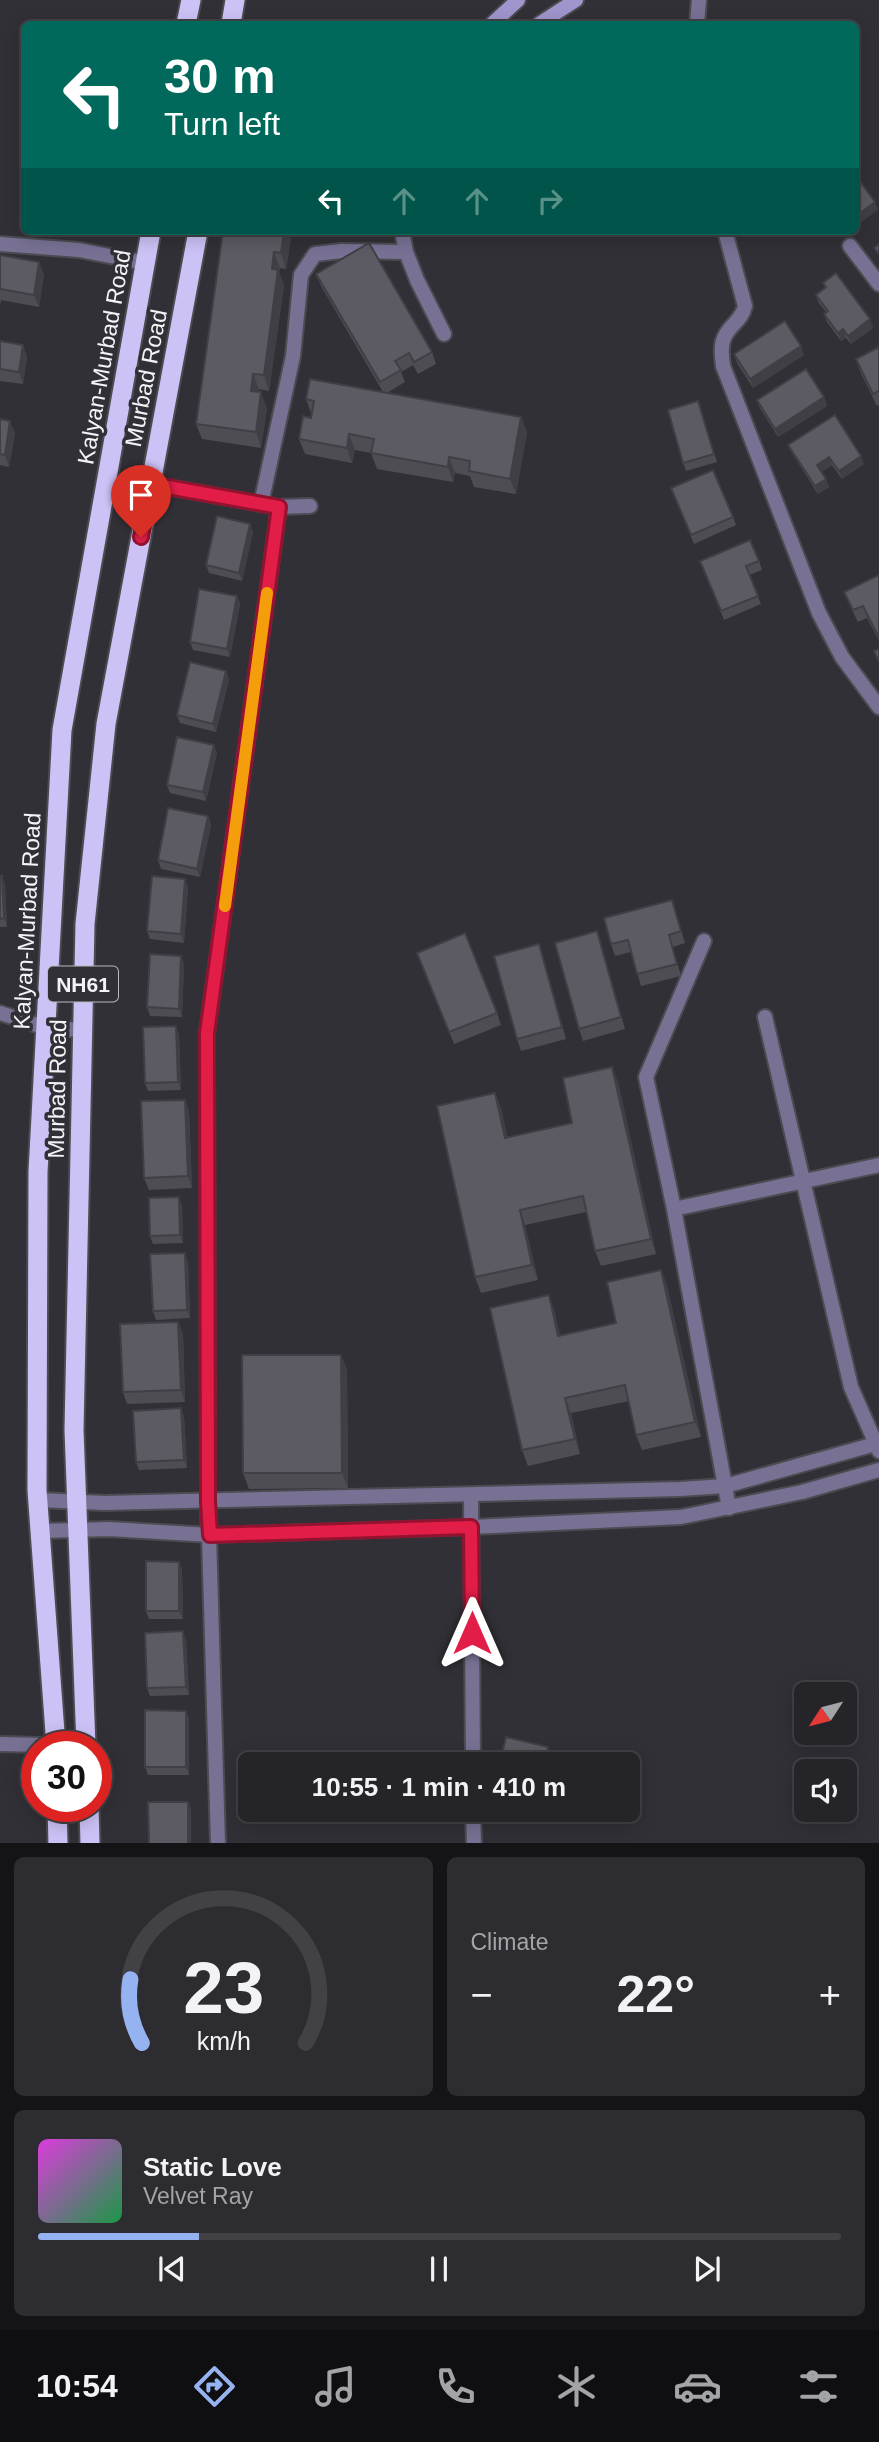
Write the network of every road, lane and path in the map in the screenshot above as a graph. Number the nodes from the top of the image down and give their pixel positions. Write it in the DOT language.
graph roads {
  1 [pos="191,0"];
  2 [pos="235,0"];
  3 [pos="518,0"];
  4 [pos="576,0"];
  5 [pos="699,0"];
  6 [pos="187,21"];
  7 [pos="232,21"];
  8 [pos="495,21"];
  9 [pos="544,21"];
  10 [pos="697,21"];
  11 [pos="150,235"];
  12 [pos="197,235"];
  13 [pos="403,235"];
  14 [pos="726,235"];
  15 [pos="0,244"];
  16 [pos="850,246"];
  17 [pos="407,252"];
  18 [pos="145,263"];
  19 [pos="879,284"];
  20 [pos="444,334"];
  21 [pos="151,484"];
  22 [pos="261,503"];
  23 [pos="310,506"];
  24 [pos="279,507"];
  25 [pos="879,707"];
  26 [pos="704,941"];
  27 [pos="0,1013"];
  28 [pos="765,1017"];
  29 [pos="46,1028"];
  30 [pos="82,1030"];
  31 [pos="879,1165"];
  32 [pos="803,1180"];
  33 [pos="674,1209"];
  34 [pos="878,1446"];
  35 [pos="879,1470"];
  36 [pos="725,1486"];
  37 [pos="471,1494"];
  38 [pos="39,1500"];
  39 [pos="208,1501"];
  40 [pos="76,1502"];
  41 [pos="729,1508"];
  42 [pos="471,1527"];
  43 [pos="76,1529"];
  44 [pos="41,1531"];
  45 [pos="210,1535"];
  46 [pos="55,1731"];
  47 [pos="85,1731"];
  48 [pos="0,1744"];
  49 [pos="21,1745"];
  50 [pos="473,1752"];
  51 [pos="57,1822"];
  52 [pos="89,1822"];
  53 [pos="473,1822"];
  54 [pos="58,1843"];
  55 [pos="90,1843"];
  56 [pos="218,1843"];
  57 [pos="474,1843"];
  1 -- 6 [label="highway"];
  2 -- 7 [label="highway"];
  3 -- 8 [label="main road"];
  4 -- 9 [label="main road"];
  5 -- 10 [label="street"];
  11 -- 18 [label="highway, Kalyan-Murbad Road / NH61"];
  12 -- 21 [label="highway, Murbad Road / NH61"];
  13 -- 17 [label="street"];
  14 -- 25 [label="street"];
  15 -- 18 [label="street"];
  16 -- 19 [label="street"];
  17 -- 20 [label="street"];
  17 -- 22 [label="street"];
  18 -- 29 [label="highway, Kalyan-Murbad Road / NH61"];
  21 -- 22 [label="street"];
  21 -- 30 [label="highway, Murbad Road / NH61"];
  22 -- 24 [label="street"];
  23 -- 24 [label="street"];
  24 -- 39 [label="street"];
  26 -- 33 [label="street"];
  27 -- 29 [label="street"];
  28 -- 32 [label="street"];
  29 -- 30 [label="street"];
  29 -- 38 [label="highway, Kalyan-Murbad Road / NH61"];
  30 -- 40 [label="highway, Murbad Road / NH61"];
  31 -- 32 [label="street"];
  32 -- 33 [label="street"];
  32 -- 34 [label="street"];
  33 -- 36 [label="street"];
  34 -- 36 [label="street"];
  35 -- 41 [label="street"];
  36 -- 37 [label="street"];
  36 -- 41 [label="street"];
  37 -- 39 [label="street"];
  37 -- 42 [label="street"];
  38 -- 40 [label="street"];
  38 -- 44 [label="highway, Kalyan-Murbad Road / NH61"];
  39 -- 40 [label="street"];
  39 -- 45 [label="street"];
  40 -- 43 [label="highway, Murbad Road / NH61"];
  41 -- 42 [label="street"];
  42 -- 45 [label="street"];
  42 -- 50 [label="street"];
  43 -- 44 [label="street"];
  43 -- 45 [label="street"];
  43 -- 47 [label="highway, Murbad Road / NH61"];
  44 -- 46 [label="highway, Kalyan-Murbad Road / NH61"];
  45 -- 56 [label="street"];
  48 -- 49 [label="street"];
  51 -- 54 [label="highway"];
  52 -- 55 [label="highway"];
  53 -- 57 [label="street"];
}
